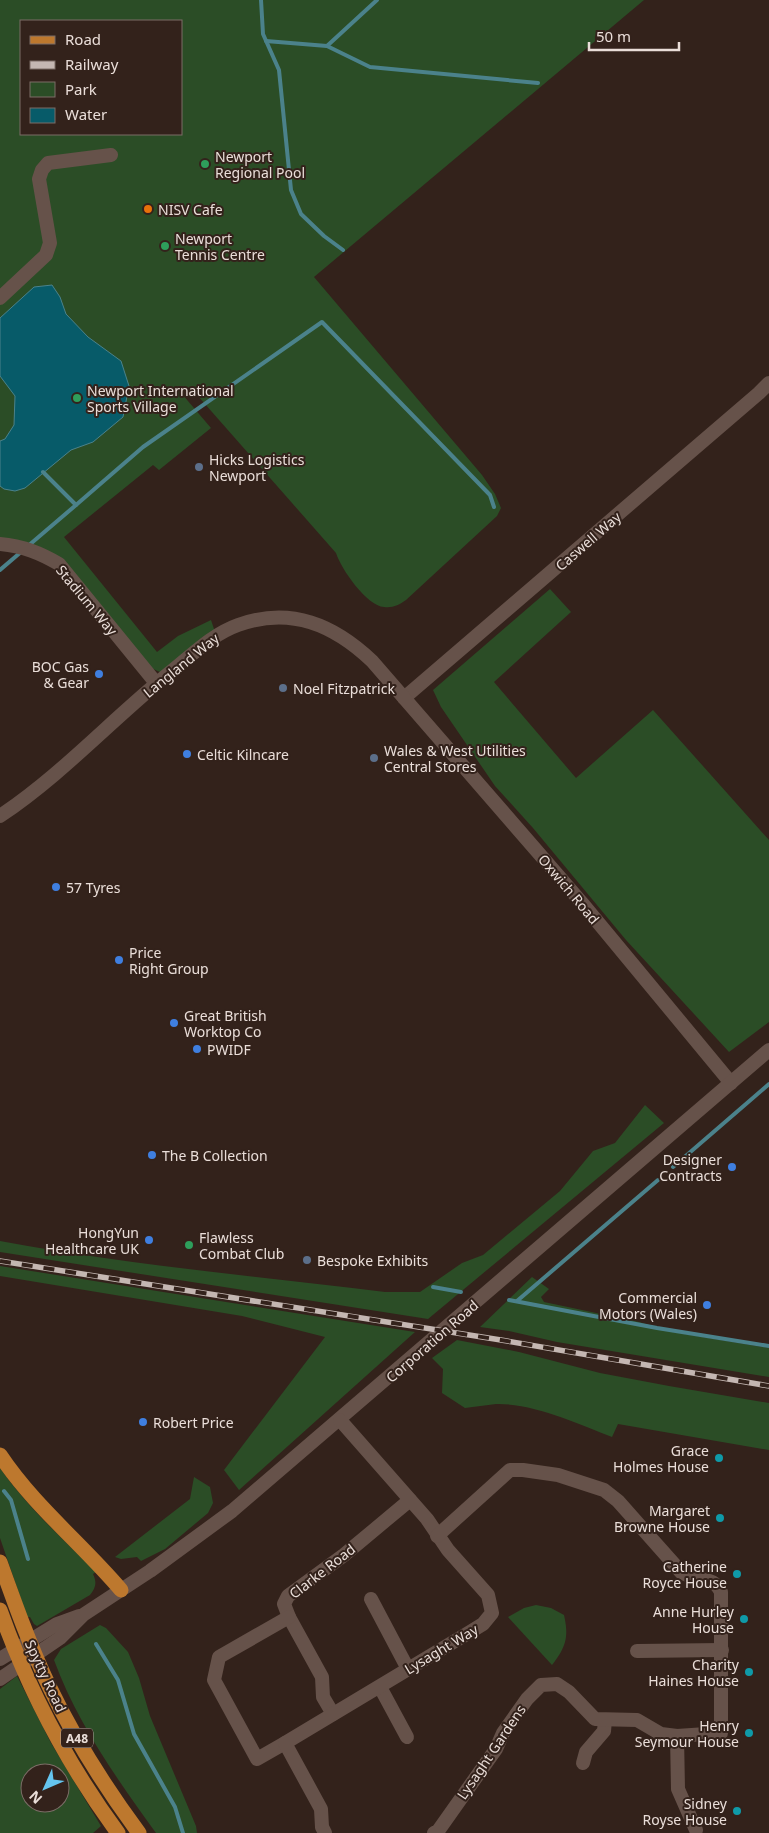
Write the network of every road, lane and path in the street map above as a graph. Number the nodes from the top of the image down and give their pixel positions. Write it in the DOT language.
graph roads {
  1 [pos="111,154"];
  2 [pos="0,298"];
  3 [pos="769,382"];
  4 [pos="0,544"];
  5 [pos="156,683"];
  6 [pos="404,698"];
  7 [pos="0,816"];
  8 [pos="769,1050"];
  9 [pos="731,1083"];
  10 [pos="340,1420"];
  11 [pos="0,1455"];
  12 [pos="410,1500"];
  13 [pos="437,1536"];
  14 [pos="0,1562"];
  15 [pos="121,1590"];
  16 [pos="371,1599"];
  17 [pos="0,1610"];
  18 [pos="82,1615"];
  19 [pos="289,1617"];
  20 [pos="29,1640"];
  21 [pos="15,1649"];
  22 [pos="722,1650"];
  23 [pos="637,1651"];
  24 [pos="36,1654"];
  25 [pos="0,1659"];
  26 [pos="21,1664"];
  27 [pos="408,1669"];
  28 [pos="0,1679"];
  29 [pos="380,1687"];
  30 [pos="333,1714"];
  31 [pos="605,1720"];
  32 [pos="677,1736"];
  33 [pos="408,1737"];
  34 [pos="285,1742"];
  35 [pos="583,1763"];
  36 [pos="127,1817"];
  37 [pos="696,1830"];
  38 [pos="112,1831"];
  39 [pos="320,1831"];
  40 [pos="437,1832"];
  41 [pos="139,1833"];
  1 -- 2 [label="street"];
  3 -- 6 [label="street, Caswell Way"];
  4 -- 5 [label="street, Stadium Way"];
  5 -- 6 [label="street, Langland Way"];
  5 -- 7 [label="street, Langland Way"];
  6 -- 9 [label="street, Oxwich Road"];
  8 -- 9 [label="street, Corporation Road"];
  9 -- 10 [label="street, Corporation Road"];
  10 -- 12 [label="street, Lysaght Way"];
  10 -- 15 [label="street, Corporation Road"];
  11 -- 15 [label="main road"];
  12 -- 13 [label="street, Lysaght Way"];
  12 -- 19 [label="street, Clarke Road"];
  13 -- 22 [label="street"];
  13 -- 27 [label="street, Lysaght Way"];
  14 -- 20 [label="main road, Spytty Road / A48"];
  15 -- 18 [label="street, Corporation Road"];
  16 -- 27 [label="street"];
  17 -- 21 [label="main road, Spytty Road / A48"];
  18 -- 20 [label="street, Corporation Road"];
  18 -- 24 [label="street, Corporation Road"];
  19 -- 30 [label="street, Clarke Road"];
  19 -- 34 [label="street, Lysaght Way"];
  20 -- 21 [label="street, Corporation Road"];
  20 -- 24 [label="main road, Spytty Road / A48"];
  21 -- 25 [label="street, Corporation Road"];
  21 -- 26 [label="main road, Spytty Road / A48"];
  22 -- 23 [label="street"];
  22 -- 32 [label="street"];
  24 -- 26 [label="street, Corporation Road"];
  24 -- 36 [label="main road, Spytty Road / A48"];
  26 -- 28 [label="street, Corporation Road"];
  26 -- 38 [label="main road, Spytty Road / A48"];
  27 -- 29 [label="street, Lysaght Way"];
  29 -- 30 [label="street, Lysaght Way"];
  29 -- 33 [label="street"];
  30 -- 34 [label="street, Lysaght Way"];
  31 -- 32 [label="street"];
  31 -- 35 [label="street"];
  31 -- 40 [label="street, Lysaght Gardens"];
  32 -- 37 [label="street"];
  34 -- 39 [label="street"];
  36 -- 38 [label="main road, A48"];
  36 -- 41 [label="main road, Spytty Road / A48"];
}
